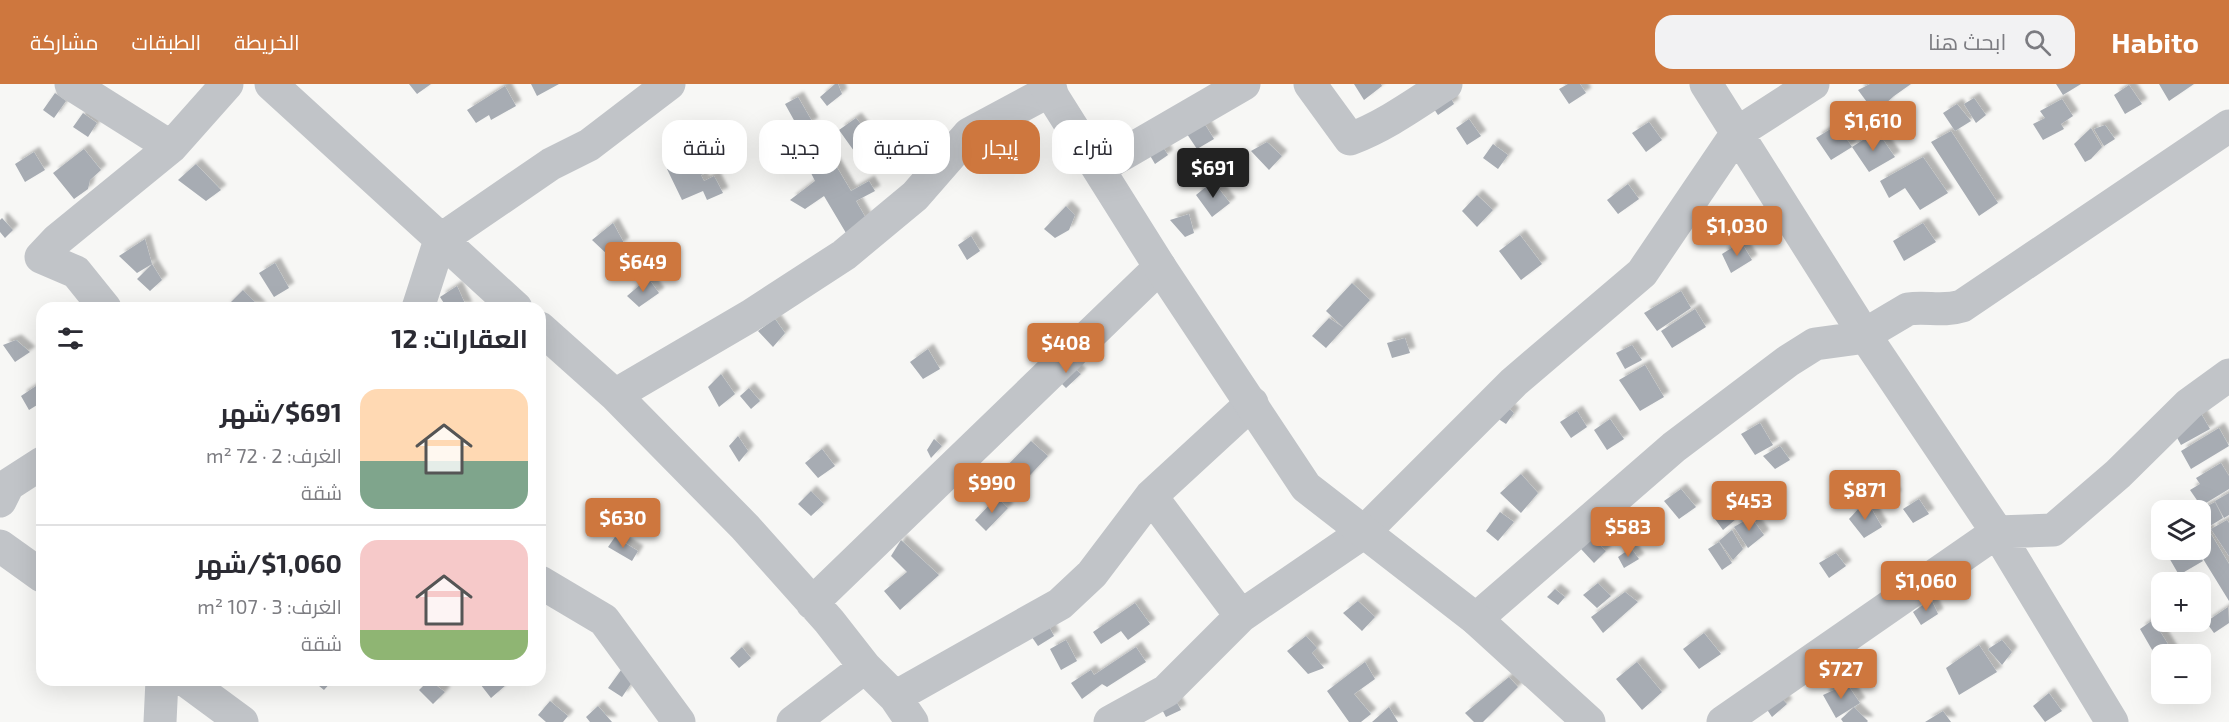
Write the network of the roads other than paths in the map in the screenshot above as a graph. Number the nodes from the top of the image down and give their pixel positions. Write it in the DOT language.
graph roads {
  1 [pos="71,84"];
  2 [pos="227,84"];
  3 [pos="270,84"];
  4 [pos="669,84"];
  5 [pos="1244,84"];
  6 [pos="1310,84"];
  7 [pos="1446,84"];
  8 [pos="1706,84"];
  9 [pos="1813,84"];
  10 [pos="1048,87"];
  11 [pos="1069,120"];
  12 [pos="2229,126"];
  13 [pos="1737,133"];
  14 [pos="171,147"];
  15 [pos="1134,148"];
  16 [pos="1103,174"];
  17 [pos="440,240"];
  18 [pos="1160,267"];
  19 [pos="100,302"];
  20 [pos="420,302"];
  21 [pos="509,302"];
  22 [pos="546,333"];
  23 [pos="1864,334"];
  24 [pos="2229,375"];
  25 [pos="615,395"];
  26 [pos="1252,403"];
  27 [pos="36,467"];
  28 [pos="1151,496"];
  29 [pos="0,501"];
  30 [pos="1364,532"];
  31 [pos="1997,532"];
  32 [pos="0,546"];
  33 [pos="36,572"];
  34 [pos="546,586"];
  35 [pos="812,603"];
  36 [pos="1241,616"];
  37 [pos="1476,619"];
  38 [pos="865,667"];
  39 [pos="162,686"];
  40 [pos="193,686"];
  41 [pos="903,709"];
  42 [pos="160,722"];
  43 [pos="242,722"];
  44 [pos="679,722"];
  45 [pos="793,722"];
  46 [pos="1110,722"];
  47 [pos="1588,722"];
  48 [pos="1723,722"];
  49 [pos="2112,722"];
  1 -- 14 [label="street"];
  2 -- 14 [label="street"];
  3 -- 17 [label="street"];
  4 -- 17 [label="street"];
  5 -- 15 [label="street"];
  6 -- 7 [label="street"];
  8 -- 13 [label="street"];
  9 -- 13 [label="street"];
  10 -- 11 [label="street"];
  10 -- 25 [label="street"];
  12 -- 23 [label="street"];
  13 -- 23 [label="street"];
  13 -- 30 [label="street"];
  14 -- 19 [label="street"];
  16 -- 18 [label="street"];
  17 -- 20 [label="street"];
  17 -- 21 [label="street"];
  18 -- 26 [label="street"];
  18 -- 35 [label="street"];
  22 -- 25 [label="street"];
  23 -- 31 [label="street"];
  23 -- 37 [label="street"];
  24 -- 31 [label="street"];
  25 -- 35 [label="street"];
  26 -- 28 [label="street"];
  26 -- 30 [label="street"];
  27 -- 29 [label="street"];
  28 -- 36 [label="street"];
  28 -- 41 [label="street"];
  30 -- 36 [label="street"];
  30 -- 37 [label="street"];
  31 -- 48 [label="street"];
  31 -- 49 [label="street"];
  32 -- 33 [label="street"];
  34 -- 44 [label="street"];
  35 -- 38 [label="street"];
  36 -- 46 [label="street"];
  37 -- 47 [label="street"];
  38 -- 41 [label="street"];
  38 -- 45 [label="street"];
  39 -- 42 [label="street"];
  40 -- 43 [label="street"];
}
